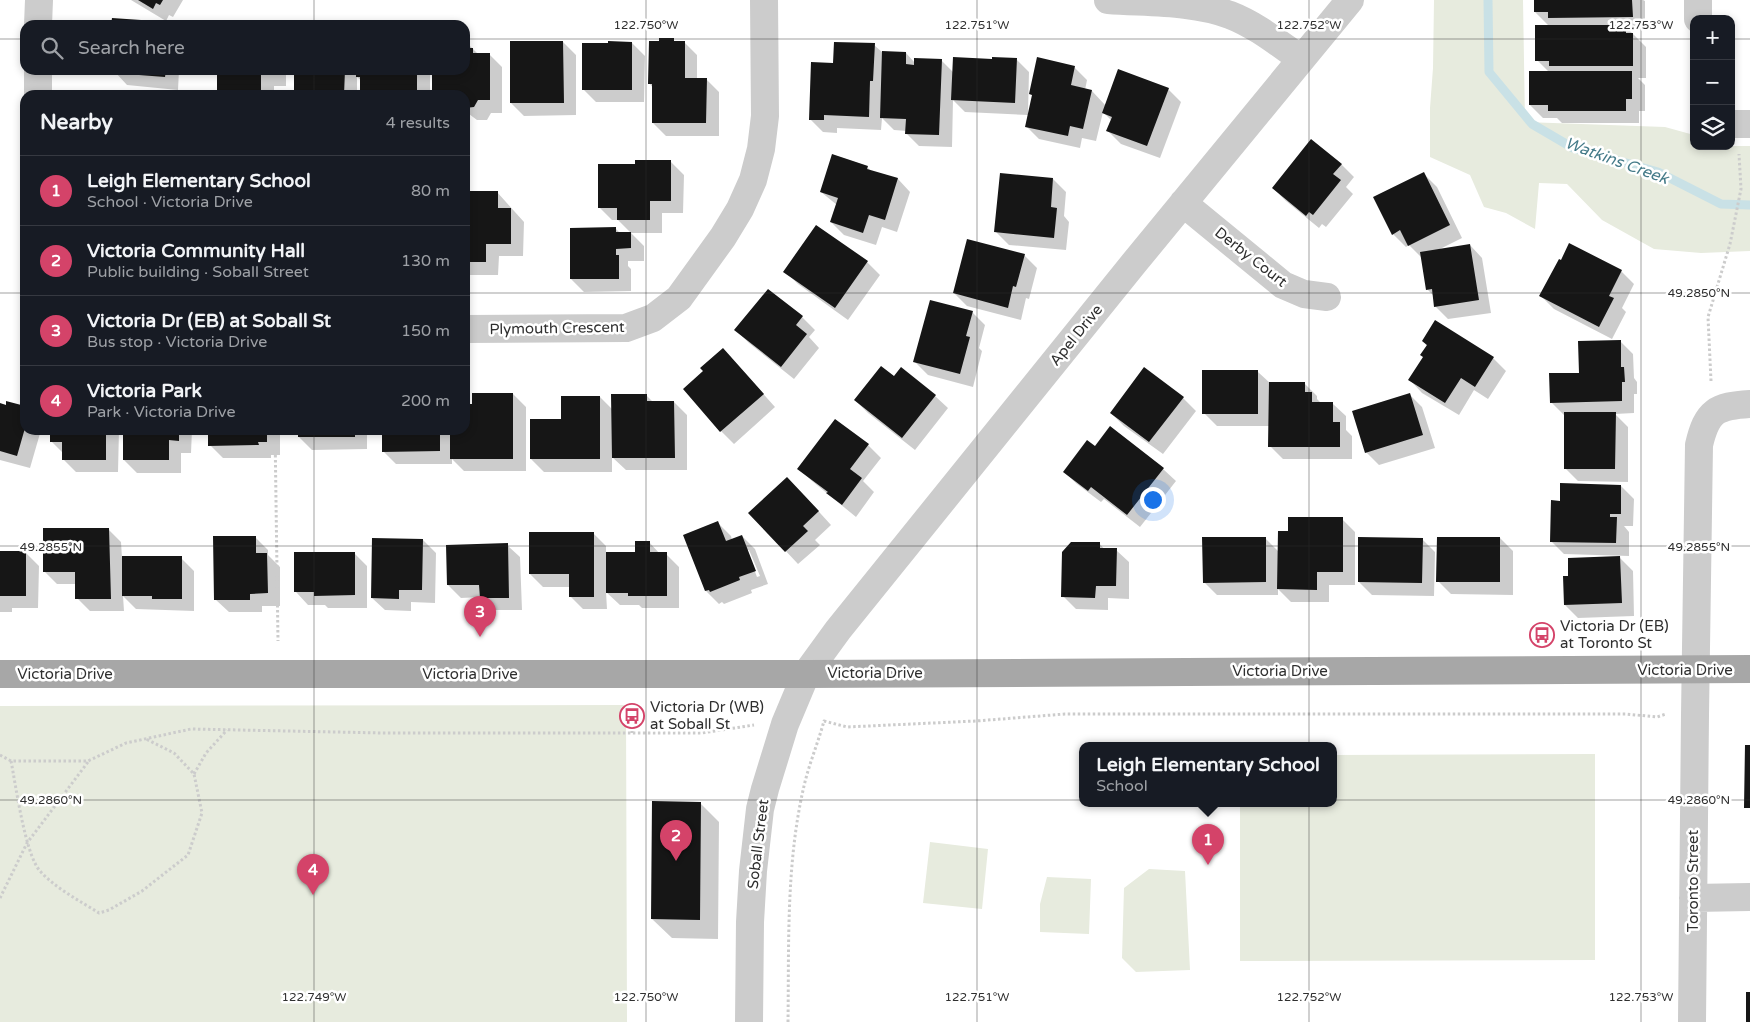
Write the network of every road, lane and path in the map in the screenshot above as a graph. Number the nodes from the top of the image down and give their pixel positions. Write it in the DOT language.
graph roads {
  1 [pos="38,0"];
  2 [pos="764,0"];
  3 [pos="1108,0"];
  4 [pos="1350,0"];
  5 [pos="1698,0"];
  6 [pos="1698,15"];
  7 [pos="38,20"];
  8 [pos="1301,59"];
  9 [pos="38,75"];
  10 [pos="38,90"];
  11 [pos="1740,124"];
  12 [pos="1183,203"];
  13 [pos="1327,297"];
  14 [pos="470,329"];
  15 [pos="1750,404"];
  16 [pos="1713,414"];
  17 [pos="275,435"];
  18 [pos="278,641"];
  19 [pos="1750,669"];
  20 [pos="1695,670"];
  21 [pos="0,674"];
  22 [pos="806,674"];
  23 [pos="1663,714"];
  24 [pos="632,716"];
  25 [pos="740,726"];
  26 [pos="227,730"];
  27 [pos="632,733"];
  28 [pos="146,739"];
  29 [pos="0,756"];
  30 [pos="11,761"];
  31 [pos="88,761"];
  32 [pos="194,774"];
  33 [pos="27,843"];
  34 [pos="1750,897"];
  35 [pos="0,898"];
  36 [pos="1693,898"];
  37 [pos="749,1022"];
  38 [pos="788,1022"];
  39 [pos="1692,1022"];
  1 -- 7 [label="street"];
  2 -- 14 [label="street, Plymouth Crescent"];
  3 -- 8 [label="street"];
  4 -- 8 [label="street, Apel Drive"];
  5 -- 6 [label="street"];
  8 -- 12 [label="street, Apel Drive"];
  9 -- 10 [label="street"];
  11 -- 16 [label="path"];
  12 -- 13 [label="street, Derby Court"];
  12 -- 22 [label="street, Apel Drive"];
  15 -- 16 [label="street"];
  16 -- 20 [label="street, Toronto Street"];
  17 -- 18 [label="path"];
  19 -- 20 [label="main road, Victoria Drive"];
  20 -- 22 [label="main road, Victoria Drive"];
  20 -- 36 [label="street, Toronto Street"];
  21 -- 22 [label="main road, Victoria Drive"];
  22 -- 37 [label="street, Soball Street"];
  23 -- 38 [label="path"];
  24 -- 27 [label="path"];
  25 -- 27 [label="path"];
  26 -- 27 [label="path"];
  26 -- 28 [label="path"];
  26 -- 32 [label="path"];
  28 -- 31 [label="path"];
  28 -- 32 [label="path"];
  29 -- 30 [label="path"];
  30 -- 31 [label="path"];
  30 -- 33 [label="path"];
  31 -- 33 [label="path"];
  32 -- 33 [label="path"];
  33 -- 35 [label="path"];
  34 -- 36 [label="street"];
  36 -- 39 [label="street, Toronto Street"];
}
